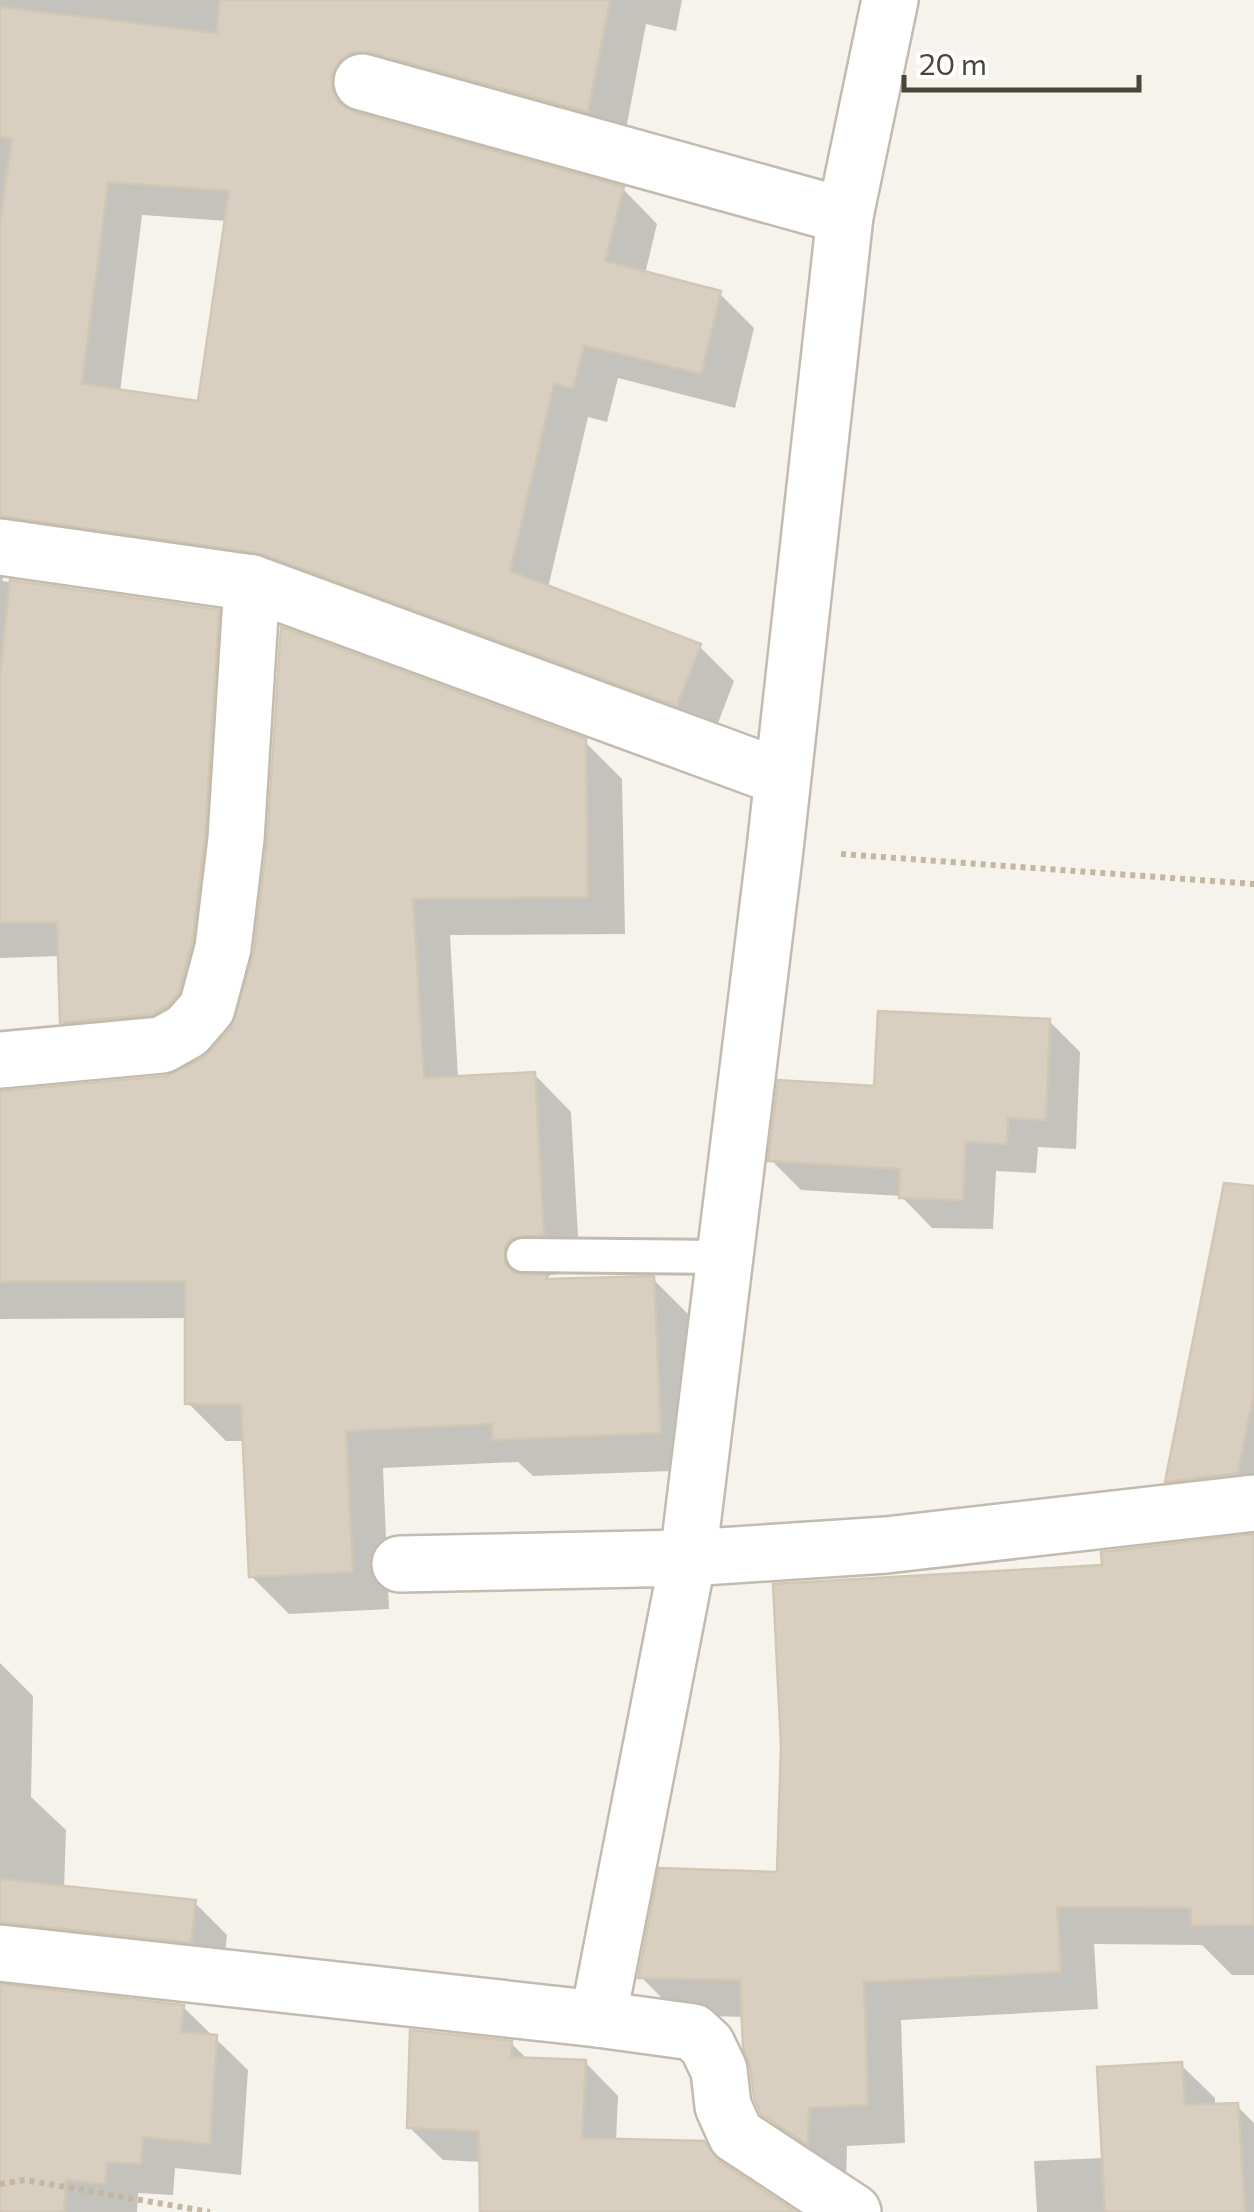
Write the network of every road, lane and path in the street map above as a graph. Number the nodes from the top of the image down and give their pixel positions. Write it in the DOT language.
graph roads {
  1 [pos="890,0"];
  2 [pos="362,82"];
  3 [pos="844,216"];
  4 [pos="0,547"];
  5 [pos="252,583"];
  6 [pos="780,777"];
  7 [pos="775,849"];
  8 [pos="1254,884"];
  9 [pos="0,1060"];
  10 [pos="523,1255"];
  11 [pos="724,1257"];
  12 [pos="1254,1503"];
  13 [pos="688,1558"];
  14 [pos="400,1564"];
  15 [pos="0,1953"];
  16 [pos="598,2018"];
  17 [pos="0,2184"];
  18 [pos="210,2212"];
  19 [pos="853,2212"];
  1 -- 3 [label="street"];
  2 -- 3 [label="street"];
  3 -- 6 [label="street"];
  4 -- 5 [label="street"];
  5 -- 6 [label="street"];
  5 -- 9 [label="street"];
  6 -- 7 [label="street"];
  7 -- 8 [label="path"];
  7 -- 11 [label="street"];
  10 -- 11 [label="lane"];
  11 -- 13 [label="street"];
  12 -- 13 [label="street"];
  13 -- 14 [label="street"];
  13 -- 16 [label="street"];
  15 -- 16 [label="street"];
  16 -- 19 [label="street"];
  17 -- 18 [label="path"];
}
